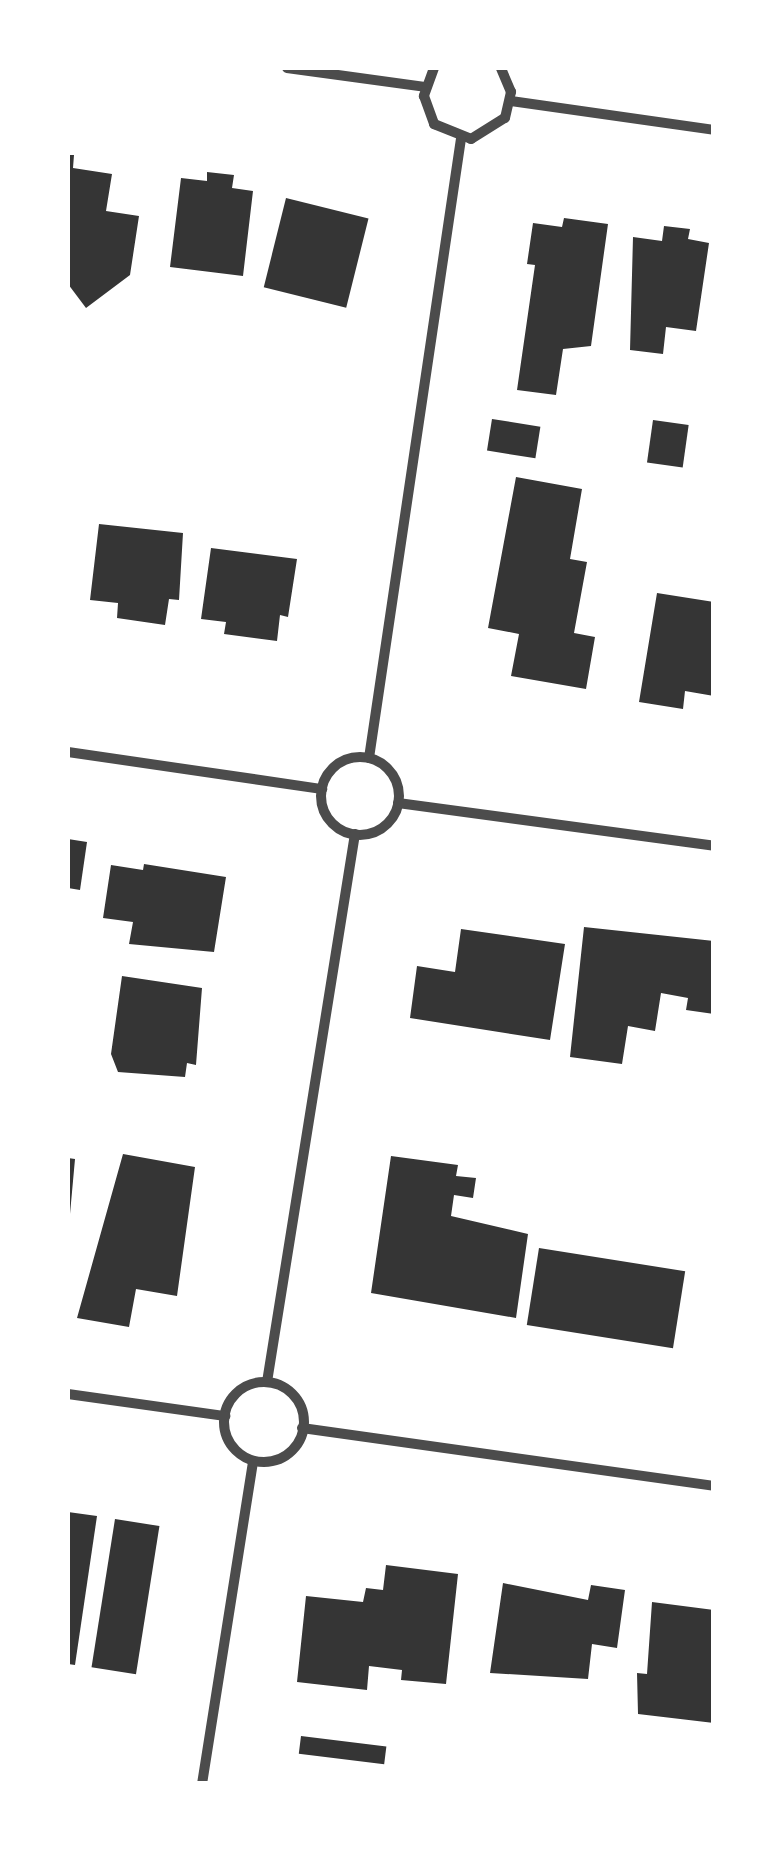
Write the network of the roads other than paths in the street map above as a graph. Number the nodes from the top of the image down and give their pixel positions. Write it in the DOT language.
graph roads {
  1 [pos="286,68"];
  2 [pos="434,68"];
  3 [pos="501,68"];
  4 [pos="426,87"];
  5 [pos="511,102"];
  6 [pos="714,130"];
  7 [pos="461,139"];
  8 [pos="68,752"];
  9 [pos="369,758"];
  10 [pos="322,789"];
  11 [pos="398,803"];
  12 [pos="355,834"];
  13 [pos="714,846"];
  14 [pos="267,1382"];
  15 [pos="68,1394"];
  16 [pos="225,1416"];
  17 [pos="302,1428"];
  18 [pos="253,1461"];
  19 [pos="714,1486"];
  20 [pos="202,1784"];
  1 -- 4 [label="street"];
  2 -- 4 [label="street"];
  3 -- 5 [label="street"];
  4 -- 7 [label="street"];
  5 -- 6 [label="street"];
  5 -- 7 [label="street"];
  7 -- 9 [label="street"];
  8 -- 10 [label="street"];
  9 -- 10 [label="street"];
  9 -- 11 [label="street"];
  10 -- 12 [label="street"];
  11 -- 12 [label="street"];
  11 -- 13 [label="street"];
  12 -- 14 [label="street"];
  14 -- 16 [label="street"];
  14 -- 17 [label="street"];
  15 -- 16 [label="street"];
  16 -- 18 [label="street"];
  17 -- 18 [label="street"];
  17 -- 19 [label="street"];
  18 -- 20 [label="street"];
}
